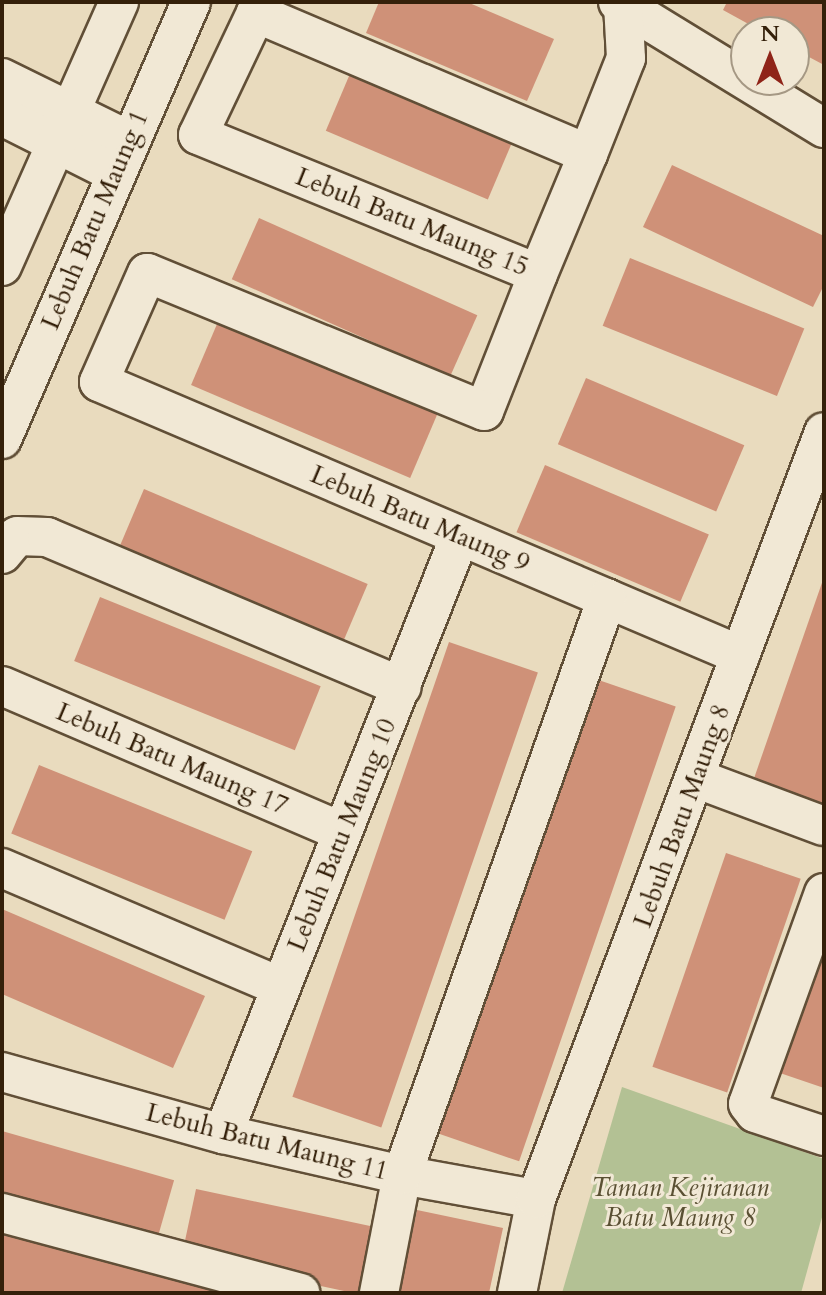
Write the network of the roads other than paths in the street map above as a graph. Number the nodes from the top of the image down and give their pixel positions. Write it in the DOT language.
graph roads {
  1 [pos="119,2"];
  2 [pos="191,2"];
  3 [pos="622,3"];
  4 [pos="2,78"];
  5 [pos="2,116"];
  6 [pos="64,126"];
  7 [pos="824,128"];
  8 [pos="588,154"];
  9 [pos="121,156"];
  10 [pos="2,266"];
  11 [pos="538,274"];
  12 [pos="824,432"];
  13 [pos="2,439"];
  14 [pos="460,536"];
  15 [pos="2,554"];
  16 [pos="607,598"];
  17 [pos="740,655"];
  18 [pos="2,686"];
  19 [pos="402,687"];
  20 [pos="698,779"];
  21 [pos="824,826"];
  22 [pos="342,832"];
  23 [pos="2,868"];
  24 [pos="824,893"];
  25 [pos="281,987"];
  26 [pos="2,1072"];
  27 [pos="223,1134"];
  28 [pos="824,1136"];
  29 [pos="402,1175"];
  30 [pos="536,1199"];
  31 [pos="2,1213"];
  32 [pos="300,1293"];
  33 [pos="379,1293"];
  34 [pos="517,1293"];
  1 -- 6 [label="street"];
  2 -- 9 [label="street, Lebuh Batu Maung 1"];
  3 -- 7 [label="street"];
  3 -- 8 [label="street, Lebuh Batu Maung 15"];
  4 -- 6 [label="street"];
  5 -- 6 [label="street"];
  6 -- 9 [label="street"];
  6 -- 10 [label="street"];
  8 -- 11 [label="street, Lebuh Batu Maung 15"];
  8 -- 11 [label="street, Lebuh Batu Maung 15"];
  9 -- 13 [label="street, Lebuh Batu Maung 1"];
  11 -- 14 [label="street, Lebuh Batu Maung 9"];
  12 -- 17 [label="street, Lebuh Batu Maung 8"];
  14 -- 16 [label="street, Lebuh Batu Maung 9"];
  14 -- 19 [label="street, Lebuh Batu Maung 10"];
  15 -- 19 [label="street"];
  16 -- 17 [label="street, Lebuh Batu Maung 9"];
  16 -- 29 [label="street"];
  17 -- 20 [label="street, Lebuh Batu Maung 8"];
  18 -- 22 [label="street, Lebuh Batu Maung 17"];
  19 -- 22 [label="street, Lebuh Batu Maung 10"];
  20 -- 21 [label="street"];
  20 -- 30 [label="street, Lebuh Batu Maung 8"];
  22 -- 25 [label="street, Lebuh Batu Maung 10"];
  23 -- 25 [label="street"];
  24 -- 28 [label="street"];
  25 -- 27 [label="street, Lebuh Batu Maung 10"];
  26 -- 27 [label="street, Lebuh Batu Maung 11"];
  27 -- 29 [label="street, Lebuh Batu Maung 11"];
  29 -- 30 [label="street, Lebuh Batu Maung 11"];
  29 -- 33 [label="street"];
  30 -- 34 [label="street, Lebuh Batu Maung 8"];
  31 -- 32 [label="street"];
}
